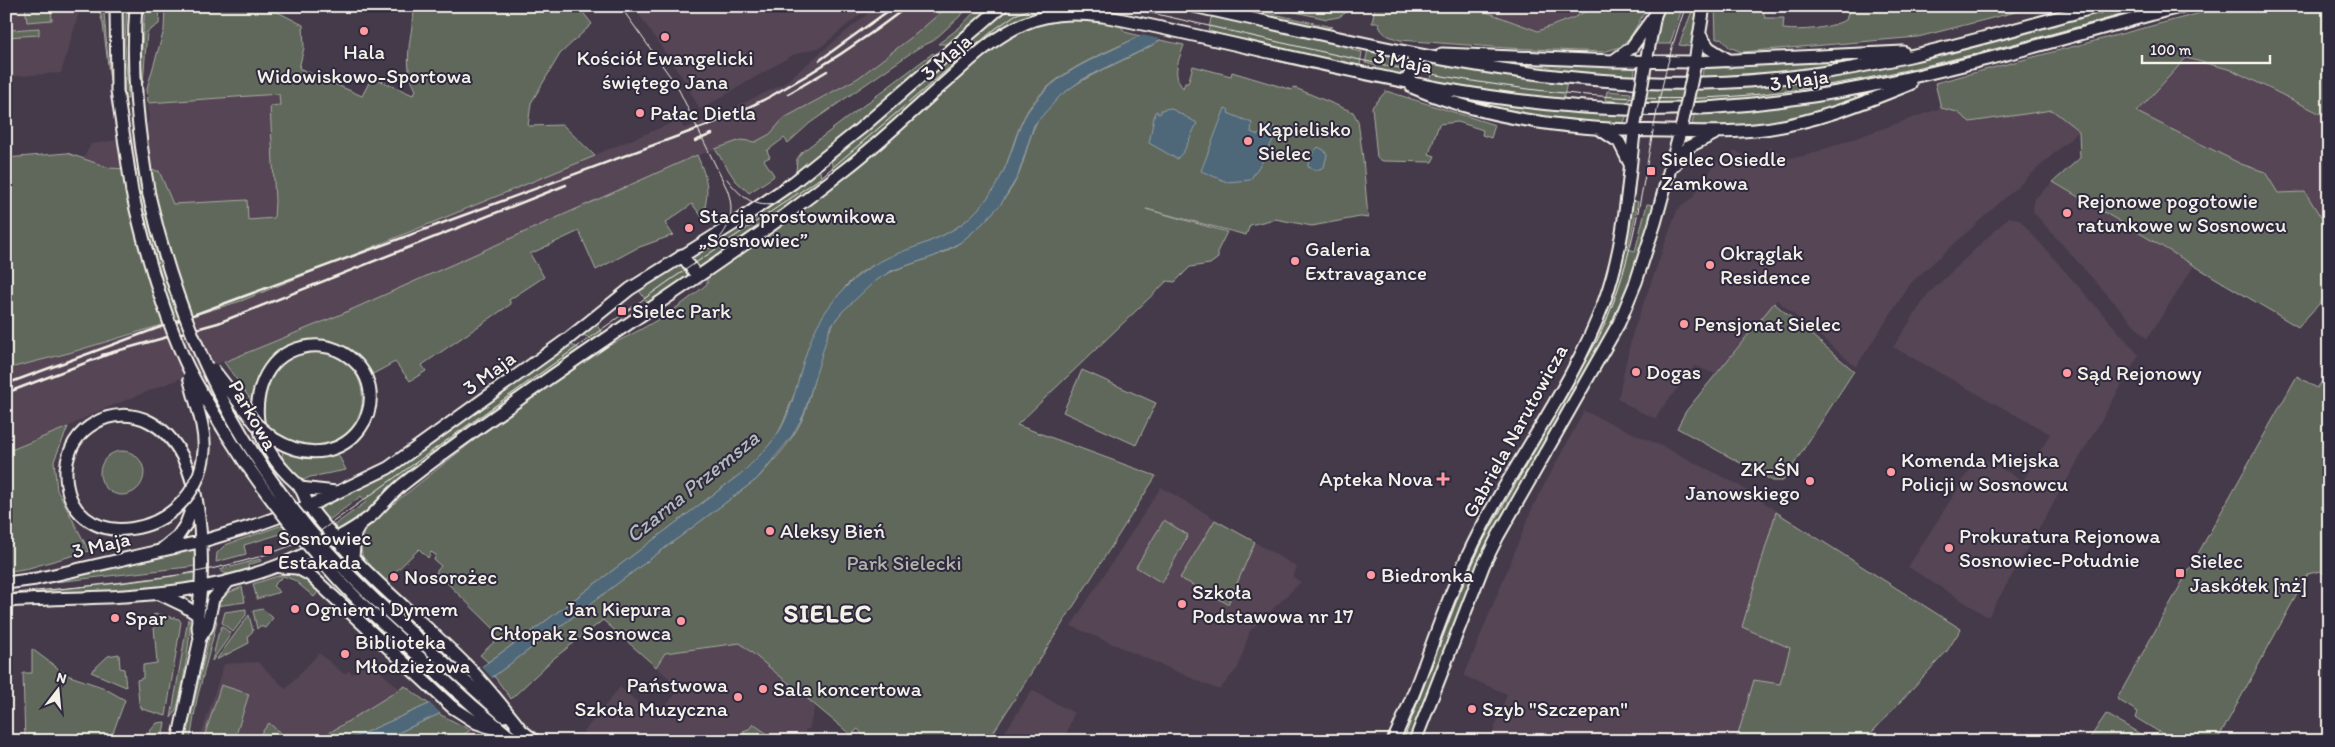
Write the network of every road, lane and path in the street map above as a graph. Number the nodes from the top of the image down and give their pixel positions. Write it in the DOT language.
graph roads {
  1 [pos="106,6"];
  2 [pos="116,6"];
  3 [pos="136,6"];
  4 [pos="1002,6"];
  5 [pos="1193,6"];
  6 [pos="1704,6"];
  7 [pos="2100,6"];
  8 [pos="2183,6"];
  9 [pos="1657,10"];
  10 [pos="1700,36"];
  11 [pos="115,44"];
  12 [pos="1925,52"];
  13 [pos="1408,53"];
  14 [pos="1612,61"];
  15 [pos="1731,62"];
  16 [pos="1646,65"];
  17 [pos="1694,65"];
  18 [pos="1942,72"];
  19 [pos="1392,78"];
  20 [pos="1406,81"];
  21 [pos="1635,127"];
  22 [pos="1597,128"];
  23 [pos="1681,128"];
  24 [pos="1719,132"];
  25 [pos="1630,166"];
  26 [pos="1670,172"];
  27 [pos="682,255"];
  28 [pos="697,276"];
  29 [pos="200,355"];
  30 [pos="186,362"];
  31 [pos="300,488"];
  32 [pos="337,492"];
  33 [pos="195,500"];
  34 [pos="309,506"];
  35 [pos="361,523"];
  36 [pos="336,539"];
  37 [pos="203,541"];
  38 [pos="159,551"];
  39 [pos="353,557"];
  40 [pos="276,567"];
  41 [pos="228,582"];
  42 [pos="6,583"];
  43 [pos="201,588"];
  44 [pos="160,594"];
  45 [pos="6,601"];
  46 [pos="198,615"];
  47 [pos="200,638"];
  48 [pos="447,674"];
  49 [pos="482,698"];
  50 [pos="504,732"];
  51 [pos="178,741"];
  52 [pos="515,741"];
  53 [pos="535,741"];
  54 [pos="1393,741"];
  55 [pos="1415,741"];
  1 -- 11 [label="main road"];
  2 -- 11 [label="main road, Parkowa"];
  3 -- 29 [label="main road, Parkowa, bridge"];
  4 -- 27 [label="main road, 3 Maja"];
  5 -- 13 [label="main road, 3 Maja"];
  6 -- 10 [label="main road, Gabriela Narutowicza"];
  7 -- 12 [label="main road, 3 Maja"];
  8 -- 18 [label="main road, 3 Maja"];
  9 -- 14 [label="main road"];
  9 -- 16 [label="main road, Gabriela Narutowicza"];
  10 -- 15 [label="main road"];
  10 -- 17 [label="main road, Gabriela Narutowicza"];
  11 -- 30 [label="main road, Parkowa, bridge"];
  12 -- 13 [label="main road, 3 Maja"];
  12 -- 15 [label="main road"];
  13 -- 14 [label="main road"];
  13 -- 20 [label="main road"];
  14 -- 16 [label="main road"];
  15 -- 17 [label="main road"];
  16 -- 17 [label="main road"];
  16 -- 21 [label="main road, Gabriela Narutowicza, bridge"];
  17 -- 23 [label="main road, Gabriela Narutowicza, bridge"];
  18 -- 20 [label="main road, 3 Maja"];
  18 -- 24 [label="main road"];
  19 -- 20 [label="main road, 3 Maja"];
  19 -- 22 [label="main road"];
  19 -- 28 [label="main road, 3 Maja"];
  21 -- 22 [label="main road"];
  21 -- 23 [label="main road"];
  21 -- 25 [label="main road, Gabriela Narutowicza"];
  22 -- 25 [label="main road"];
  23 -- 24 [label="main road"];
  23 -- 26 [label="main road, Gabriela Narutowicza"];
  24 -- 26 [label="main road"];
  25 -- 54 [label="main road, Gabriela Narutowicza"];
  26 -- 55 [label="main road, Gabriela Narutowicza"];
  27 -- 28 [label="main road"];
  27 -- 32 [label="main road, 3 Maja"];
  28 -- 35 [label="main road, 3 Maja"];
  29 -- 31 [label="main road, bridge"];
  29 -- 48 [label="main road, Parkowa, bridge"];
  30 -- 33 [label="main road, bridge"];
  30 -- 48 [label="main road, Parkowa, bridge"];
  31 -- 32 [label="main road"];
  31 -- 34 [label="main road"];
  32 -- 34 [label="main road, 3 Maja"];
  33 -- 37 [label="main road"];
  33 -- 38 [label="main road"];
  34 -- 36 [label="main road"];
  34 -- 37 [label="main road, 3 Maja"];
  35 -- 36 [label="main road, 3 Maja"];
  35 -- 39 [label="main road"];
  36 -- 39 [label="main road"];
  36 -- 40 [label="main road, 3 Maja"];
  37 -- 38 [label="main road, 3 Maja"];
  37 -- 43 [label="main road"];
  38 -- 42 [label="main road, 3 Maja"];
  39 -- 49 [label="main road"];
  40 -- 41 [label="main road, 3 Maja"];
  40 -- 50 [label="main road"];
  41 -- 43 [label="main road, 3 Maja"];
  41 -- 47 [label="main road"];
  43 -- 44 [label="main road"];
  43 -- 46 [label="main road"];
  44 -- 45 [label="main road"];
  44 -- 46 [label="main road"];
  46 -- 47 [label="main road"];
  47 -- 51 [label="main road"];
  48 -- 49 [label="main road, Parkowa"];
  49 -- 50 [label="main road, Parkowa"];
  49 -- 53 [label="main road, Parkowa"];
  50 -- 52 [label="main road, Parkowa"];
}
